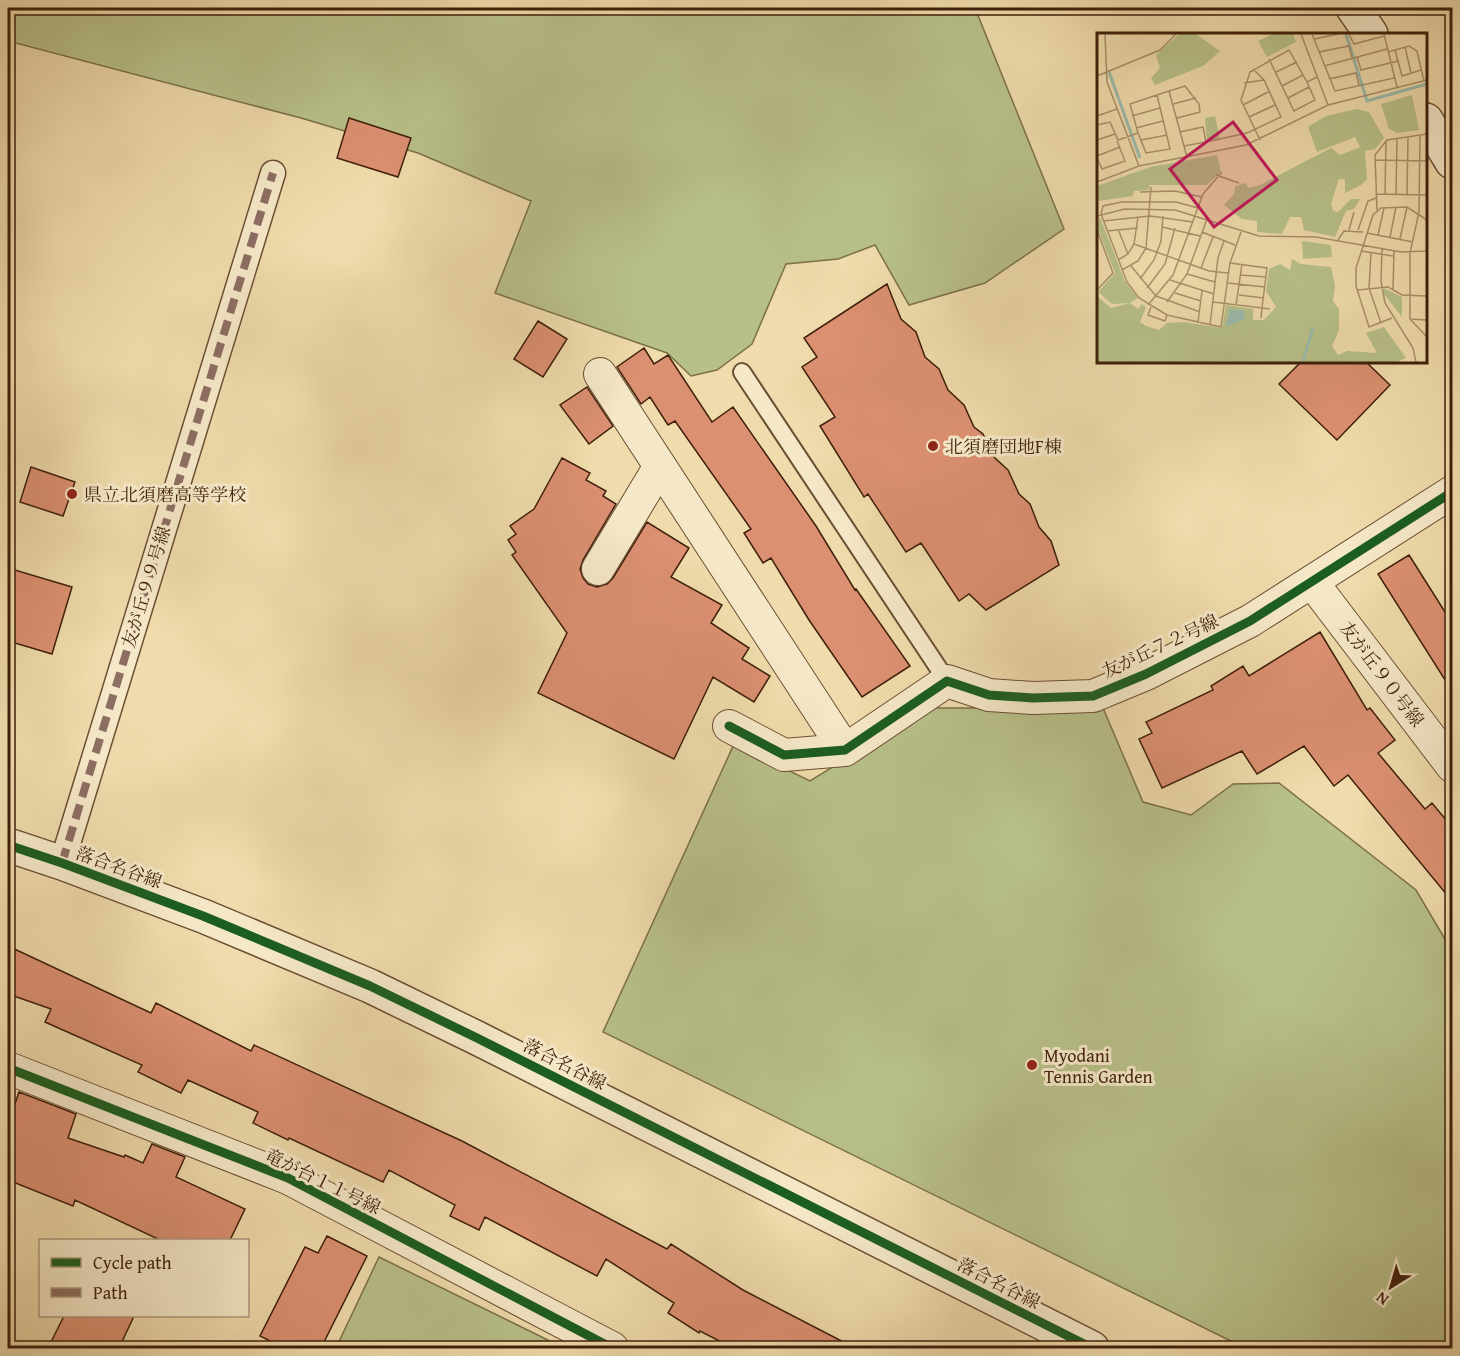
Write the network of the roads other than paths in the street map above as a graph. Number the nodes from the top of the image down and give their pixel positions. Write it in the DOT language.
graph roads {
  1 [pos="1353,8"];
  2 [pos="1370,33"];
  3 [pos="1427,123"];
  4 [pos="1452,162"];
  5 [pos="273,173"];
  6 [pos="742,372"];
  7 [pos="600,374"];
  8 [pos="660,466"];
  9 [pos="1452,492"];
  10 [pos="598,569"];
  11 [pos="1312,582"];
  12 [pos="947,681"];
  13 [pos="729,726"];
  14 [pos="845,750"];
  15 [pos="1452,766"];
  16 [pos="8,846"];
  17 [pos="62,863"];
  18 [pos="8,1068"];
  19 [pos="1079,1346"];
  20 [pos="612,1348"];
  1 -- 2 [label="street"];
  3 -- 4 [label="street"];
  5 -- 17 [label="street, 友が丘９９号線"];
  6 -- 12 [label="lane"];
  7 -- 8 [label="street"];
  8 -- 10 [label="street"];
  8 -- 14 [label="street"];
  9 -- 11 [label="street, 友が丘７２号線"];
  11 -- 12 [label="street, 友が丘７２号線"];
  11 -- 15 [label="street, 友が丘９０号線"];
  12 -- 14 [label="street"];
  13 -- 14 [label="street"];
  16 -- 17 [label="street, 落合名谷線"];
  17 -- 19 [label="street, 落合名谷線"];
  18 -- 20 [label="street, 竜が台１１号線"];
}
